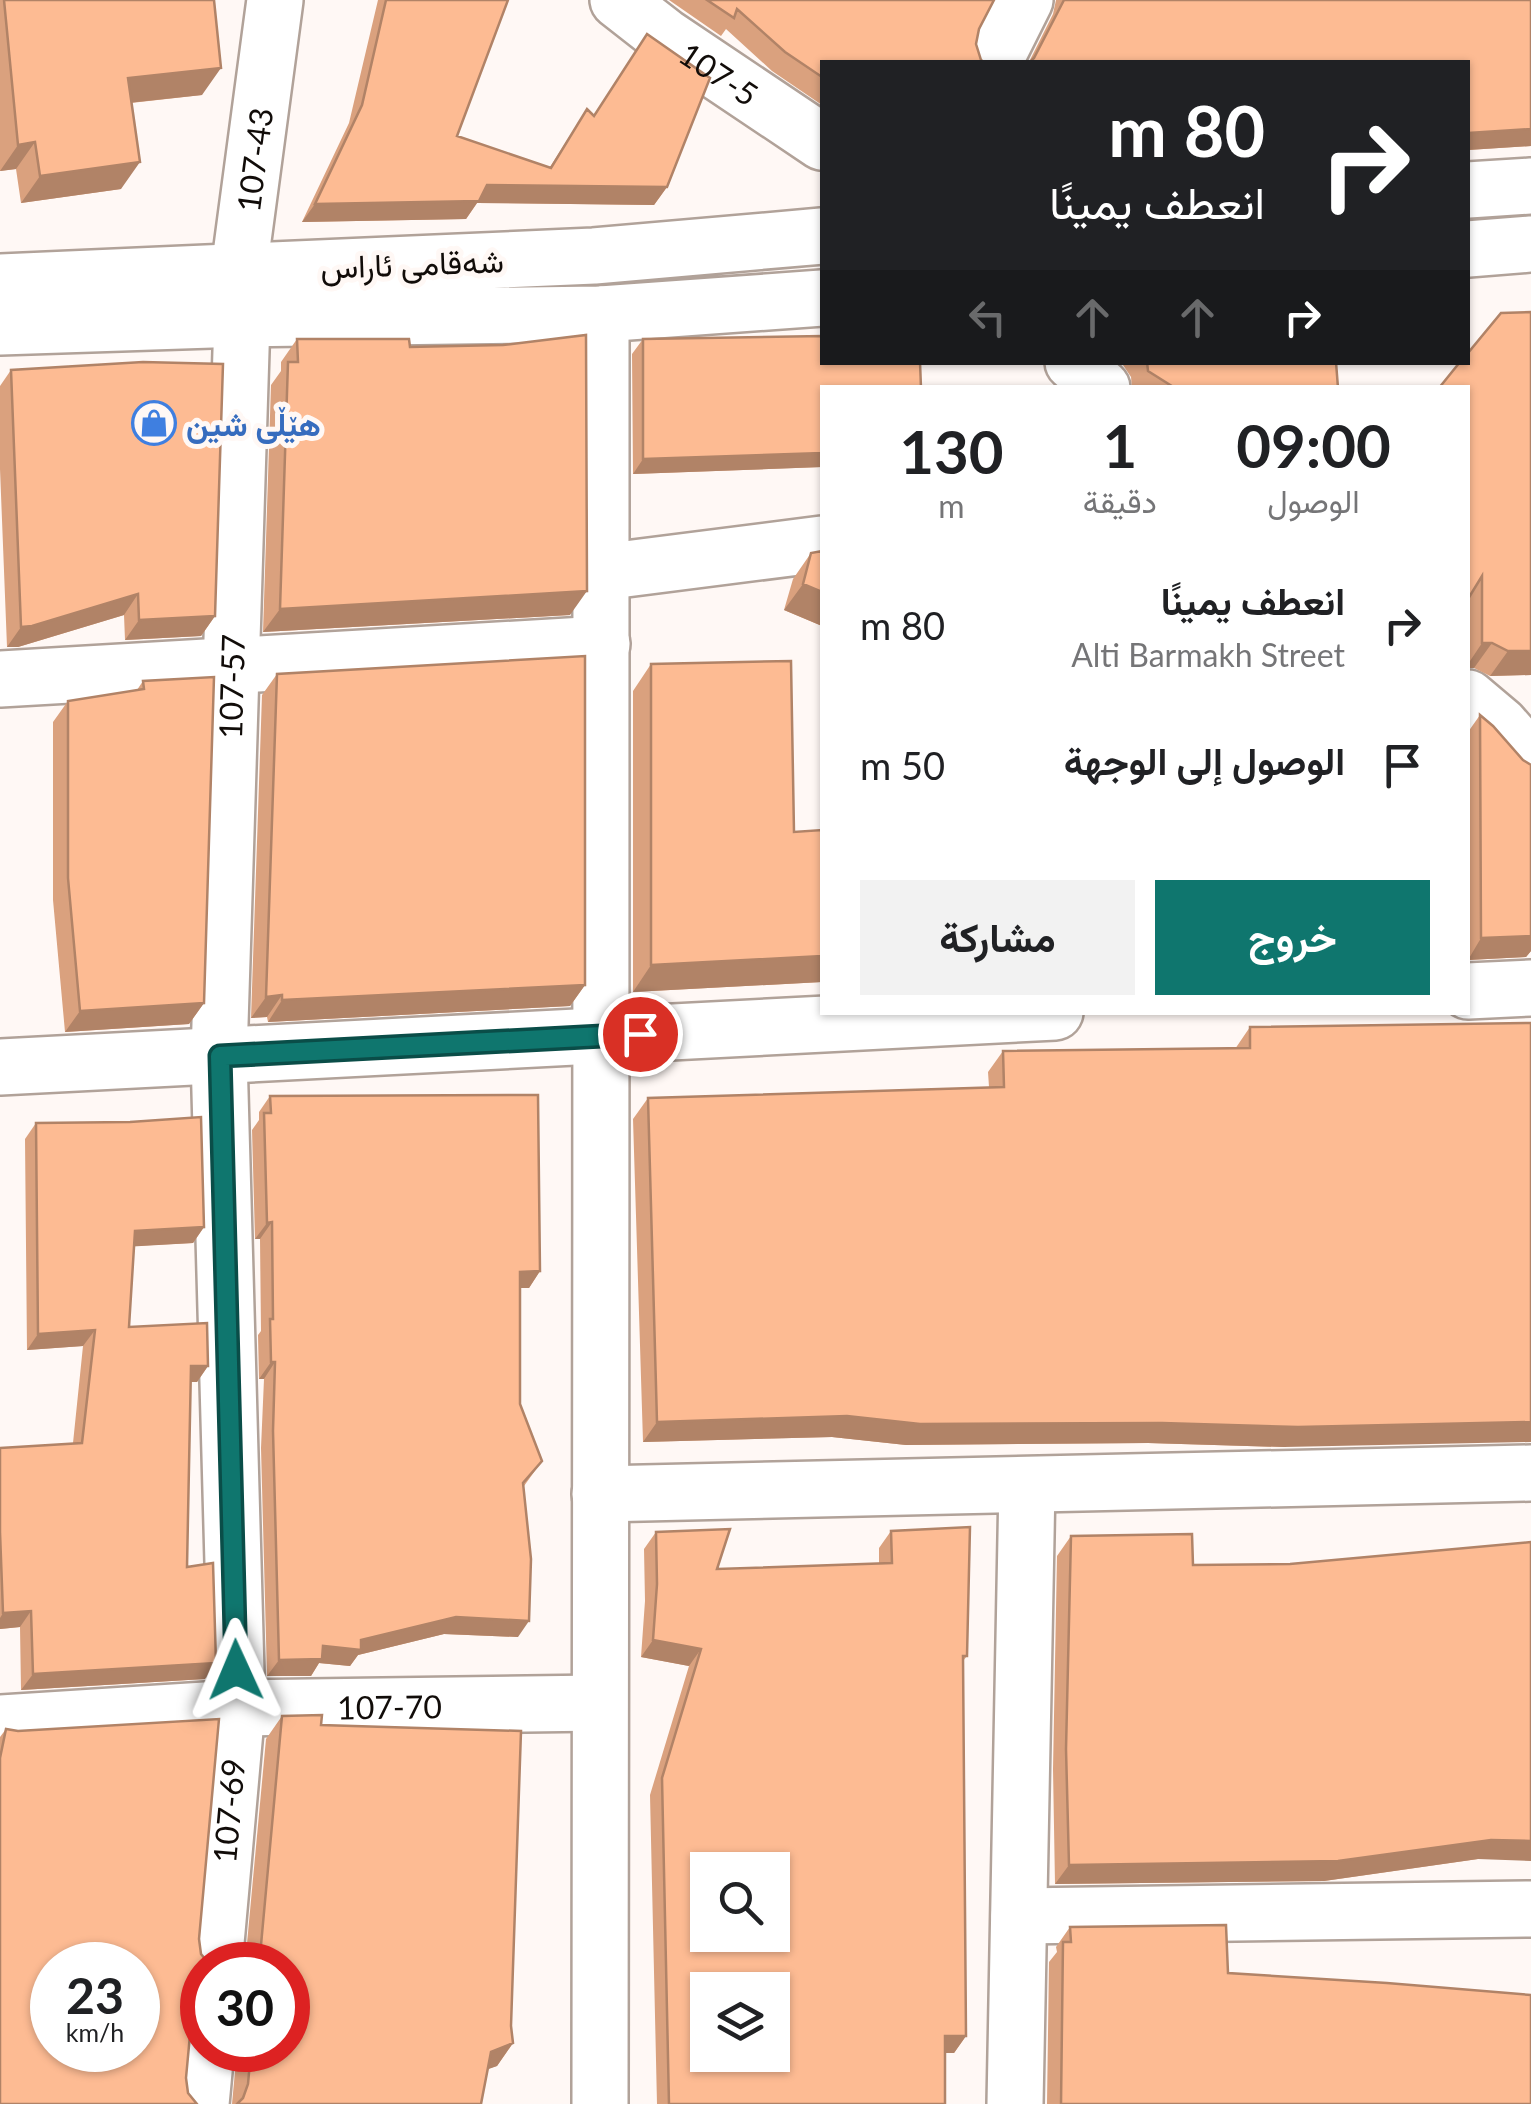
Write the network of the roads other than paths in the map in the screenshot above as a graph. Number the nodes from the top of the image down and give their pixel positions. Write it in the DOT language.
graph roads {
  1 [pos="275,0"];
  2 [pos="618,0"];
  3 [pos="994,0"];
  4 [pos="1026,0"];
  5 [pos="664,18"];
  6 [pos="994,59"];
  7 [pos="820,140"];
  8 [pos="1531,186"];
  9 [pos="1470,190"];
  10 [pos="820,236"];
  11 [pos="1531,244"];
  12 [pos="1470,249"];
  13 [pos="0,282"];
  14 [pos="241,294"];
  15 [pos="820,298"];
  16 [pos="601,314"];
  17 [pos="0,327"];
  18 [pos="1075,365"];
  19 [pos="1099,385"];
  20 [pos="820,544"];
  21 [pos="602,572"];
  22 [pos="602,644"];
  23 [pos="232,666"];
  24 [pos="0,679"];
  25 [pos="1470,700"];
  26 [pos="1531,760"];
  27 [pos="1531,988"];
  28 [pos="1470,991"];
  29 [pos="998,1015"];
  30 [pos="603,1036"];
  31 [pos="220,1056"];
  32 [pos="0,1068"];
  33 [pos="1531,1473"];
  34 [pos="1027,1484"];
  35 [pos="600,1494"];
  36 [pos="599,1703"];
  37 [pos="237,1708"];
  38 [pos="0,1724"];
  39 [pos="1531,1909"];
  40 [pos="1018,1916"];
  41 [pos="216,1942"];
  42 [pos="204,2072"];
  43 [pos="201,2104"];
  44 [pos="600,2104"];
  45 [pos="1015,2104"];
  1 -- 14 [label="street, 107-43"];
  2 -- 5 [label="street, 107-5"];
  3 -- 6 [label="street"];
  4 -- 6 [label="street"];
  5 -- 7 [label="street, 107-5"];
  8 -- 9 [label="street"];
  10 -- 14 [label="street, شەقامی ئاراس"];
  11 -- 12 [label="street"];
  13 -- 14 [label="street, شەقامی ئاراس"];
  14 -- 16 [label="street, شەقامی ئاراس"];
  14 -- 17 [label="street, شەقامی ئاراس"];
  14 -- 23 [label="street, 107-57"];
  15 -- 16 [label="street, شەقامی ئاراس"];
  16 -- 21 [label="street"];
  18 -- 19 [label="street"];
  20 -- 21 [label="street"];
  21 -- 22 [label="street"];
  22 -- 23 [label="street"];
  22 -- 30 [label="street"];
  23 -- 24 [label="street"];
  23 -- 31 [label="street, 107-57"];
  25 -- 26 [label="street"];
  27 -- 28 [label="street"];
  29 -- 30 [label="street"];
  30 -- 31 [label="street"];
  30 -- 35 [label="street"];
  31 -- 32 [label="street"];
  31 -- 37 [label="street, 107-69"];
  33 -- 34 [label="street"];
  34 -- 35 [label="street"];
  34 -- 40 [label="street"];
  35 -- 36 [label="street"];
  36 -- 37 [label="street, 107-70"];
  36 -- 44 [label="street"];
  37 -- 38 [label="street, 107-70"];
  37 -- 41 [label="street, 107-69"];
  39 -- 40 [label="street"];
  40 -- 45 [label="street"];
  42 -- 43 [label="street"];
}
